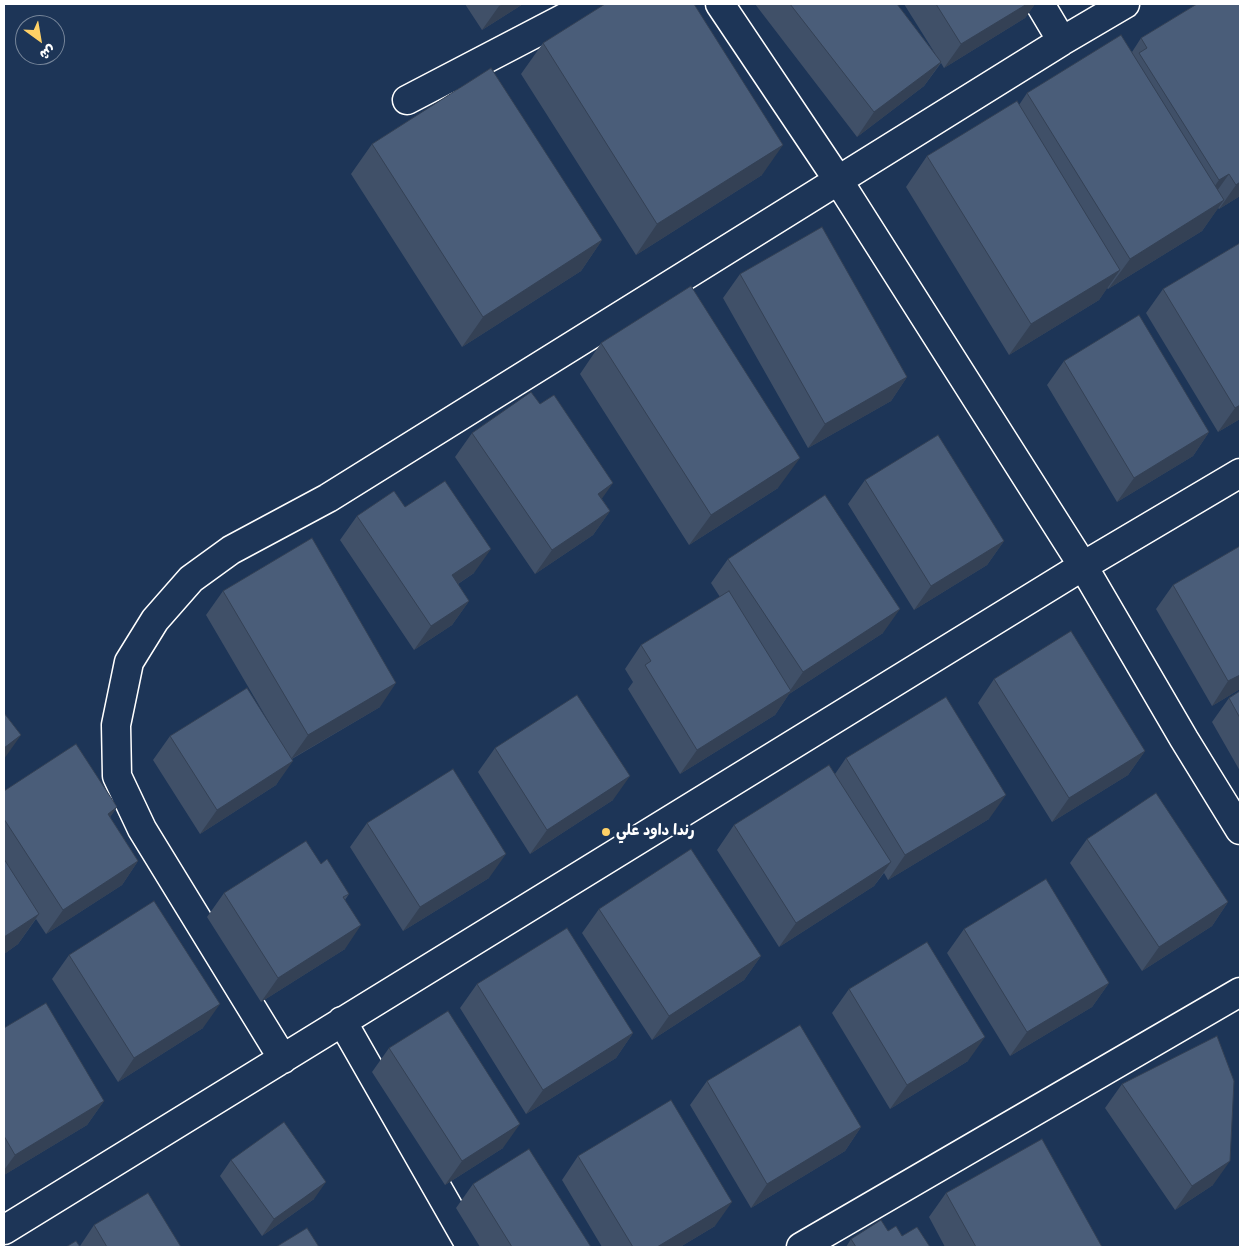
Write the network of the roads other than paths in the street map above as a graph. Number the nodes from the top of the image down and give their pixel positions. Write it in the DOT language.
graph roads {
  1 [pos="591,4"];
  2 [pos="720,4"];
  3 [pos="1040,4"];
  4 [pos="1125,4"];
  5 [pos="1062,41"];
  6 [pos="407,100"];
  7 [pos="838,180"];
  8 [pos="1240,473"];
  9 [pos="1083,566"];
  10 [pos="1240,830"];
  11 [pos="1240,992"];
  12 [pos="342,1021"];
  13 [pos="283,1058"];
  14 [pos="4,1230"];
  15 [pos="471,1247"];
  16 [pos="801,1247"];
  1 -- 6 [label="street"];
  2 -- 7 [label="street"];
  3 -- 5 [label="street"];
  4 -- 5 [label="street"];
  5 -- 7 [label="street"];
  7 -- 9 [label="street"];
  7 -- 13 [label="street"];
  8 -- 9 [label="street"];
  9 -- 10 [label="street"];
  9 -- 12 [label="street"];
  11 -- 16 [label="street"];
  12 -- 13 [label="street"];
  12 -- 15 [label="street"];
  13 -- 14 [label="street"];
}
